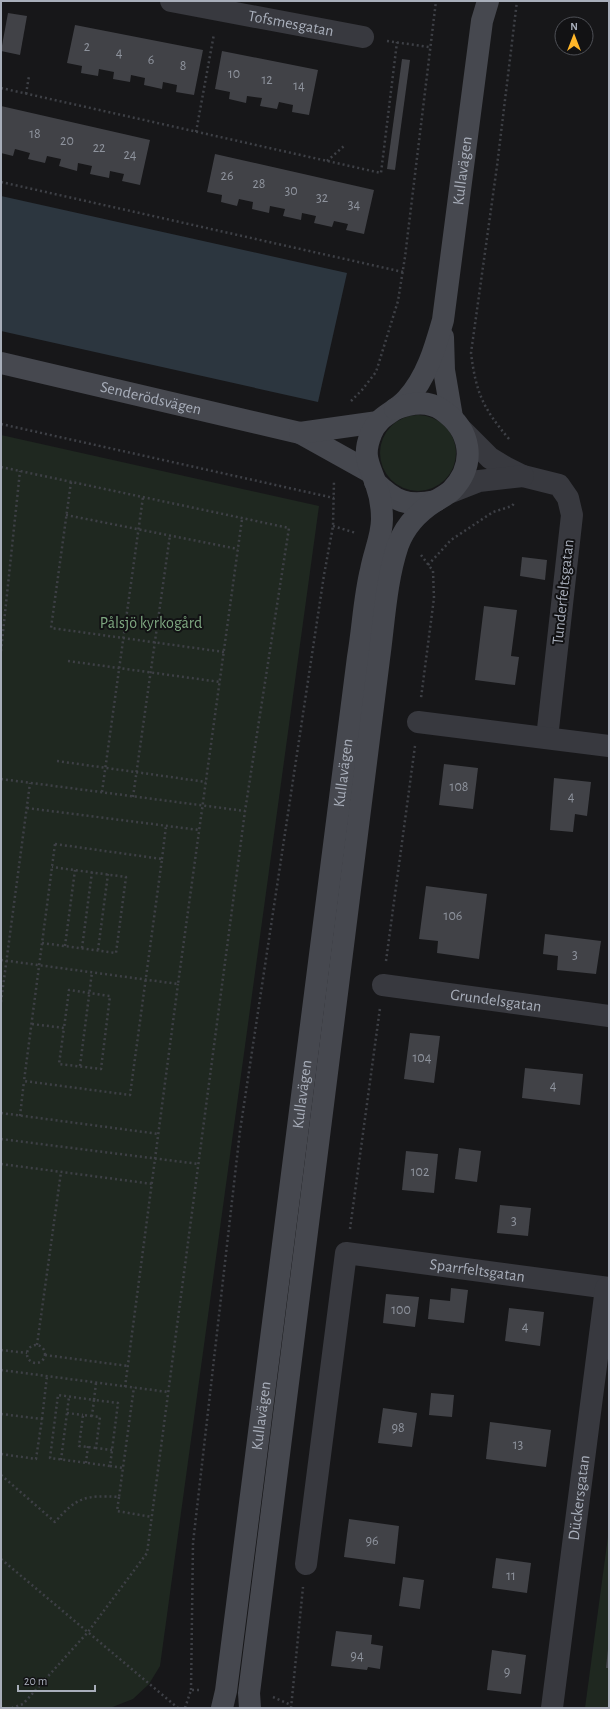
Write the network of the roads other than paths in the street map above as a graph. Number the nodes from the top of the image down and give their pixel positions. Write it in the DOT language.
graph roads {
  1 [pos="171,1"];
  2 [pos="483,8"];
  3 [pos="363,37"];
  4 [pos="442,320"];
  5 [pos="1,363"];
  6 [pos="386,415"];
  7 [pos="457,424"];
  8 [pos="300,433"];
  9 [pos="523,476"];
  10 [pos="373,477"];
  11 [pos="443,496"];
  12 [pos="388,543"];
  13 [pos="418,722"];
  14 [pos="547,738"];
  15 [pos="609,746"];
  16 [pos="383,985"];
  17 [pos="609,1016"];
  18 [pos="608,1288"];
  19 [pos="306,1564"];
  20 [pos="222,1708"];
  21 [pos="250,1708"];
  22 [pos="552,1708"];
  1 -- 3 [label="street, Tofsmesgatan"];
  2 -- 4 [label="street, Kullavägen"];
  4 -- 6 [label="street, Kullavägen"];
  4 -- 7 [label="street, Kullavägen"];
  5 -- 8 [label="street, Senderödsvägen"];
  6 -- 7 [label="street"];
  6 -- 8 [label="street, Senderödsvägen"];
  6 -- 10 [label="street, Kullavägen"];
  7 -- 9 [label="street"];
  7 -- 11 [label="street, Kullavägen"];
  8 -- 10 [label="street, Senderödsvägen"];
  9 -- 11 [label="street"];
  9 -- 14 [label="street, Tunderfeltsgatan"];
  10 -- 11 [label="street"];
  10 -- 12 [label="street, Kullavägen"];
  11 -- 12 [label="street, Kullavägen"];
  12 -- 20 [label="street, Kullavägen"];
  12 -- 21 [label="street, Kullavägen"];
  13 -- 14 [label="street"];
  14 -- 15 [label="street"];
  16 -- 17 [label="street, Grundelsgatan"];
  18 -- 19 [label="street, Sparrfeltsgatan"];
  18 -- 22 [label="street, Dückersgatan"];
}
